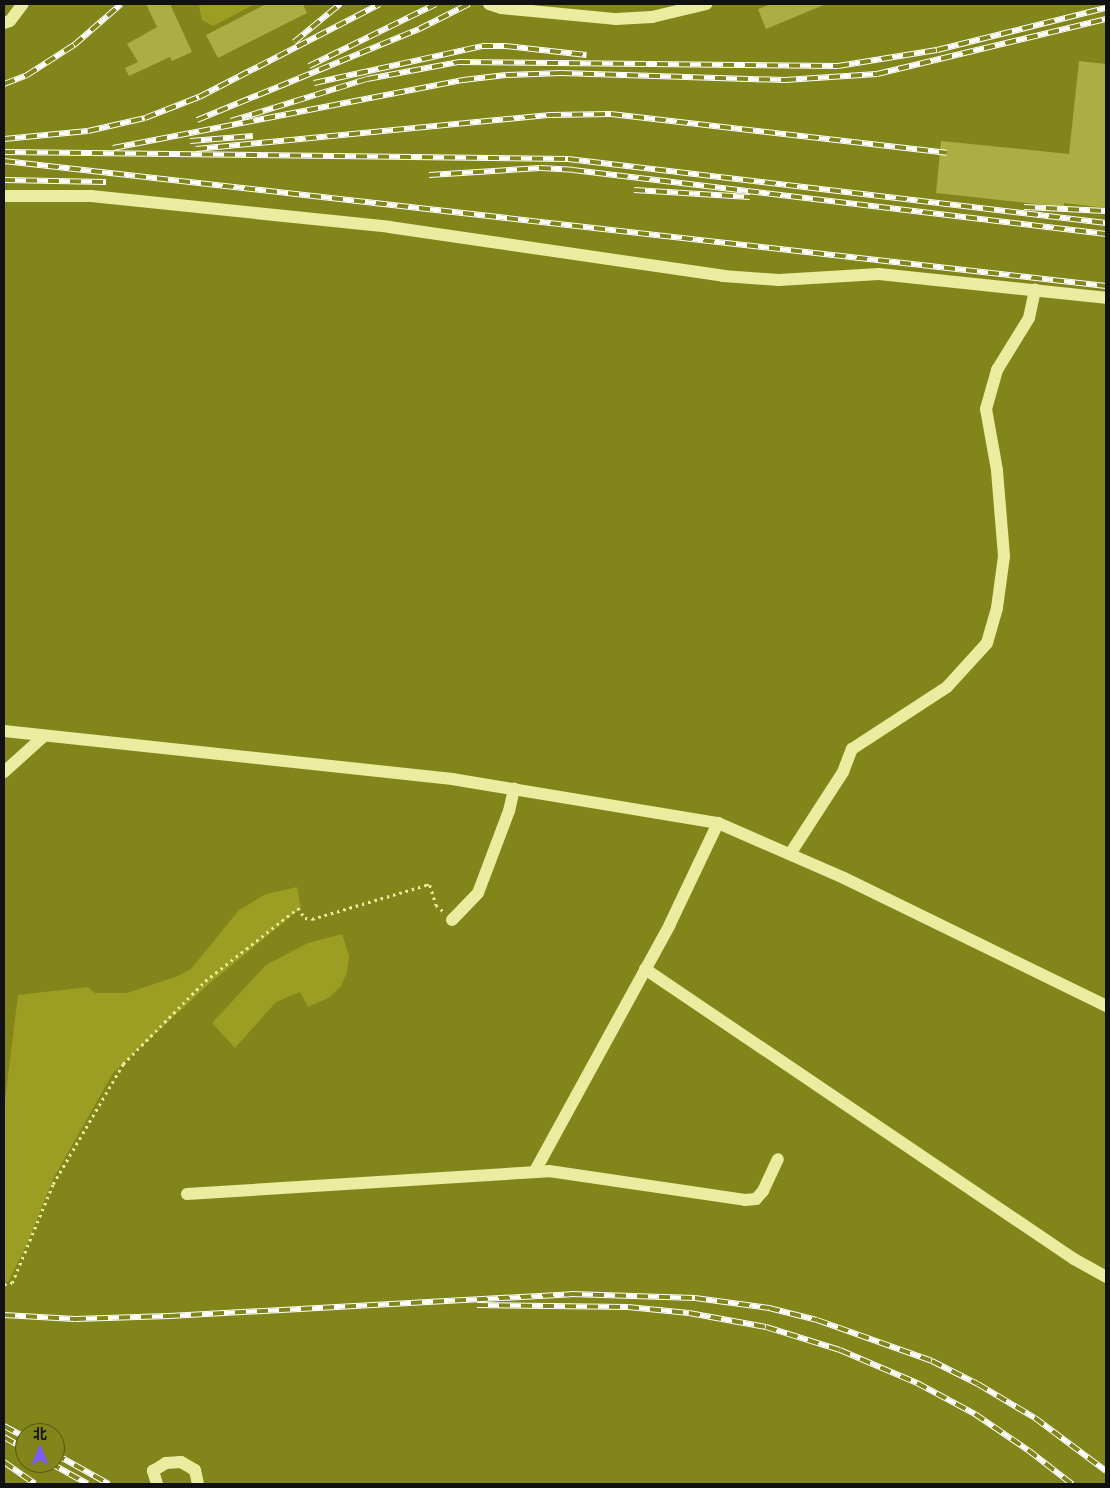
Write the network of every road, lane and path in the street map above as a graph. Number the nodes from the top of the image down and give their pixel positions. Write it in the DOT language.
graph roads {
  1 [pos="23,4"];
  2 [pos="489,4"];
  3 [pos="706,4"];
  4 [pos="4,23"];
  5 [pos="4,196"];
  6 [pos="1035,290"];
  7 [pos="1106,298"];
  8 [pos="4,731"];
  9 [pos="44,736"];
  10 [pos="4,772"];
  11 [pos="514,789"];
  12 [pos="718,823"];
  13 [pos="790,854"];
  14 [pos="452,920"];
  15 [pos="645,969"];
  16 [pos="1106,1006"];
  17 [pos="778,1159"];
  18 [pos="535,1171"];
  19 [pos="187,1194"];
  20 [pos="1106,1277"];
  21 [pos="4,1284"];
  22 [pos="157,1484"];
  23 [pos="198,1484"];
  1 -- 4 [label="street"];
  2 -- 3 [label="street"];
  5 -- 6 [label="street"];
  6 -- 7 [label="street"];
  6 -- 13 [label="street"];
  8 -- 9 [label="street"];
  9 -- 10 [label="street"];
  9 -- 11 [label="street"];
  11 -- 12 [label="street"];
  11 -- 14 [label="street"];
  12 -- 13 [label="street"];
  12 -- 15 [label="street"];
  13 -- 16 [label="street"];
  14 -- 21 [label="path"];
  15 -- 18 [label="street"];
  15 -- 20 [label="street"];
  17 -- 18 [label="street"];
  18 -- 19 [label="street"];
  22 -- 23 [label="street"];
}
